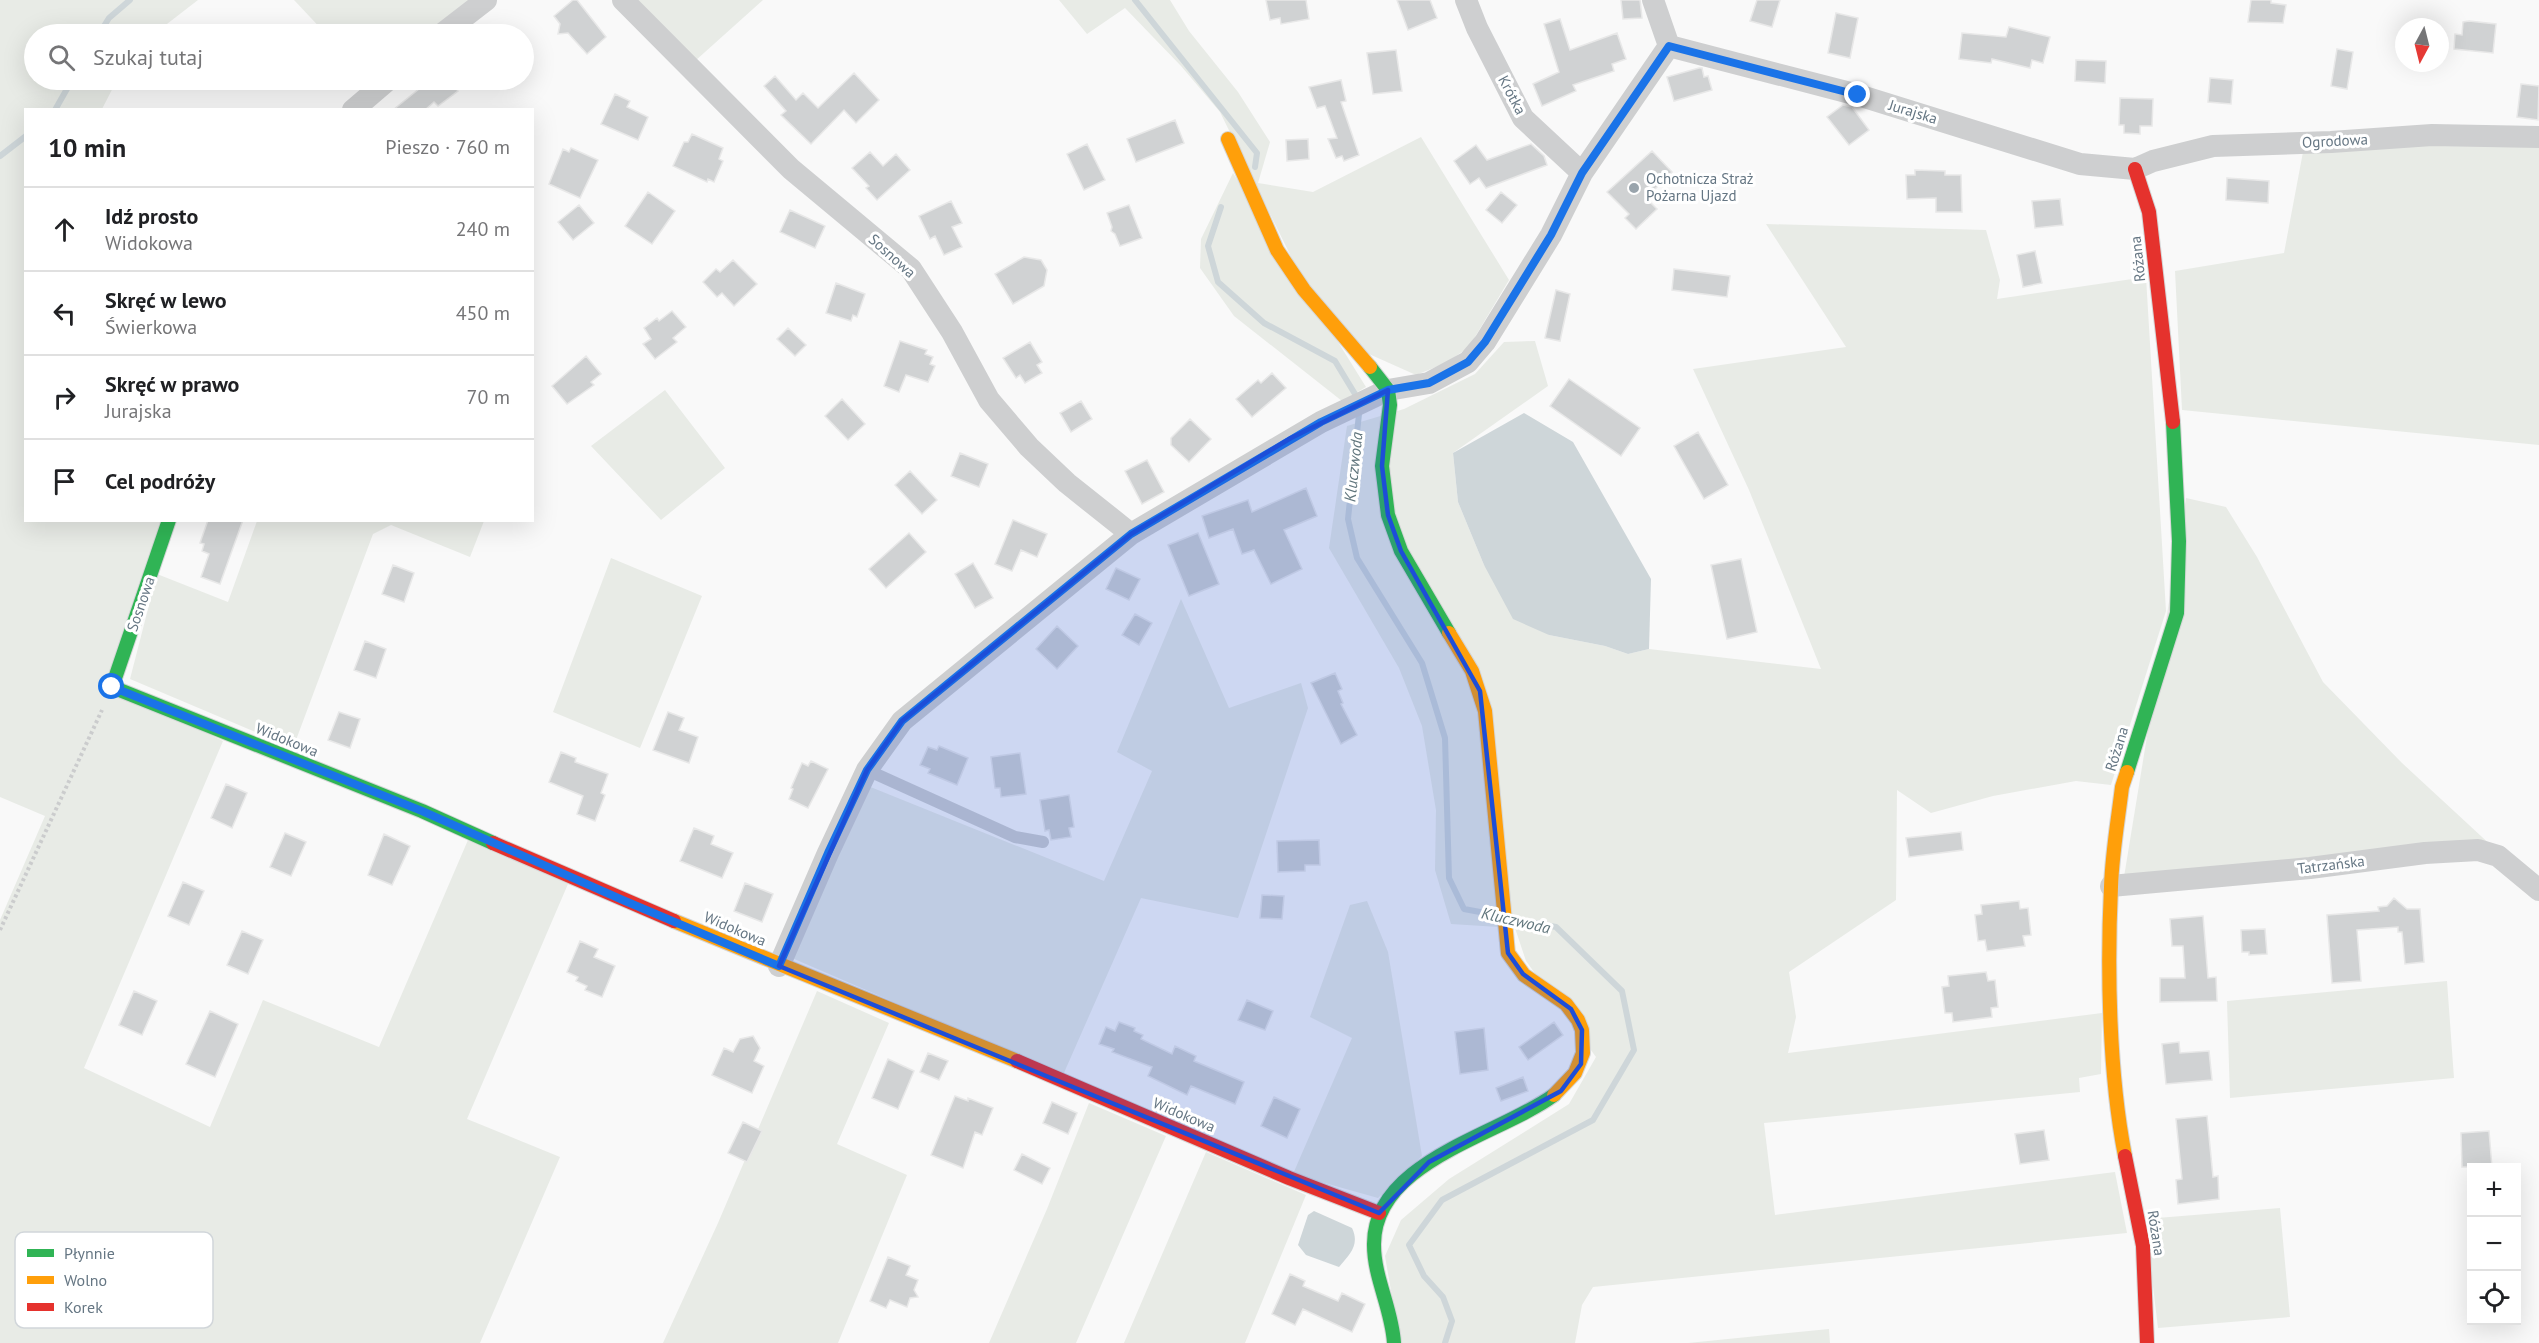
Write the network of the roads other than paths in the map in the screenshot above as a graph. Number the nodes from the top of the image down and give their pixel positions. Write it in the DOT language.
graph roads {
  1 [pos="486,0"];
  2 [pos="623,0"];
  3 [pos="1466,0"];
  4 [pos="1653,0"];
  5 [pos="455,24"];
  6 [pos="1669,46"];
  7 [pos="376,90"];
  8 [pos="355,108"];
  9 [pos="2539,137"];
  10 [pos="1228,138"];
  11 [pos="2135,170"];
  12 [pos="1582,173"];
  13 [pos="1388,390"];
  14 [pos="168,522"];
  15 [pos="1131,534"];
  16 [pos="112,687"];
  17 [pos="867,770"];
  18 [pos="1043,842"];
  19 [pos="2111,886"];
  20 [pos="2539,890"];
  21 [pos="779,966"];
  22 [pos="1379,1213"];
  23 [pos="1394,1343"];
  24 [pos="2147,1343"];
  1 -- 5 [label="street"];
  2 -- 15 [label="street, Sosnowa"];
  3 -- 12 [label="street, Krótka"];
  4 -- 6 [label="street"];
  6 -- 11 [label="street, Jurajska"];
  6 -- 12 [label="street"];
  7 -- 8 [label="street"];
  9 -- 11 [label="street, Ogrodowa"];
  10 -- 13 [label="street"];
  11 -- 19 [label="street, Różana"];
  12 -- 13 [label="street"];
  13 -- 15 [label="street"];
  13 -- 22 [label="street"];
  14 -- 16 [label="street, Sosnowa"];
  15 -- 17 [label="street"];
  16 -- 21 [label="street, Widokowa"];
  17 -- 18 [label="lane"];
  17 -- 21 [label="street"];
  19 -- 20 [label="street, Tatrzańska"];
  19 -- 24 [label="street, Różana"];
  21 -- 22 [label="street, Widokowa"];
  22 -- 23 [label="street"];
}
